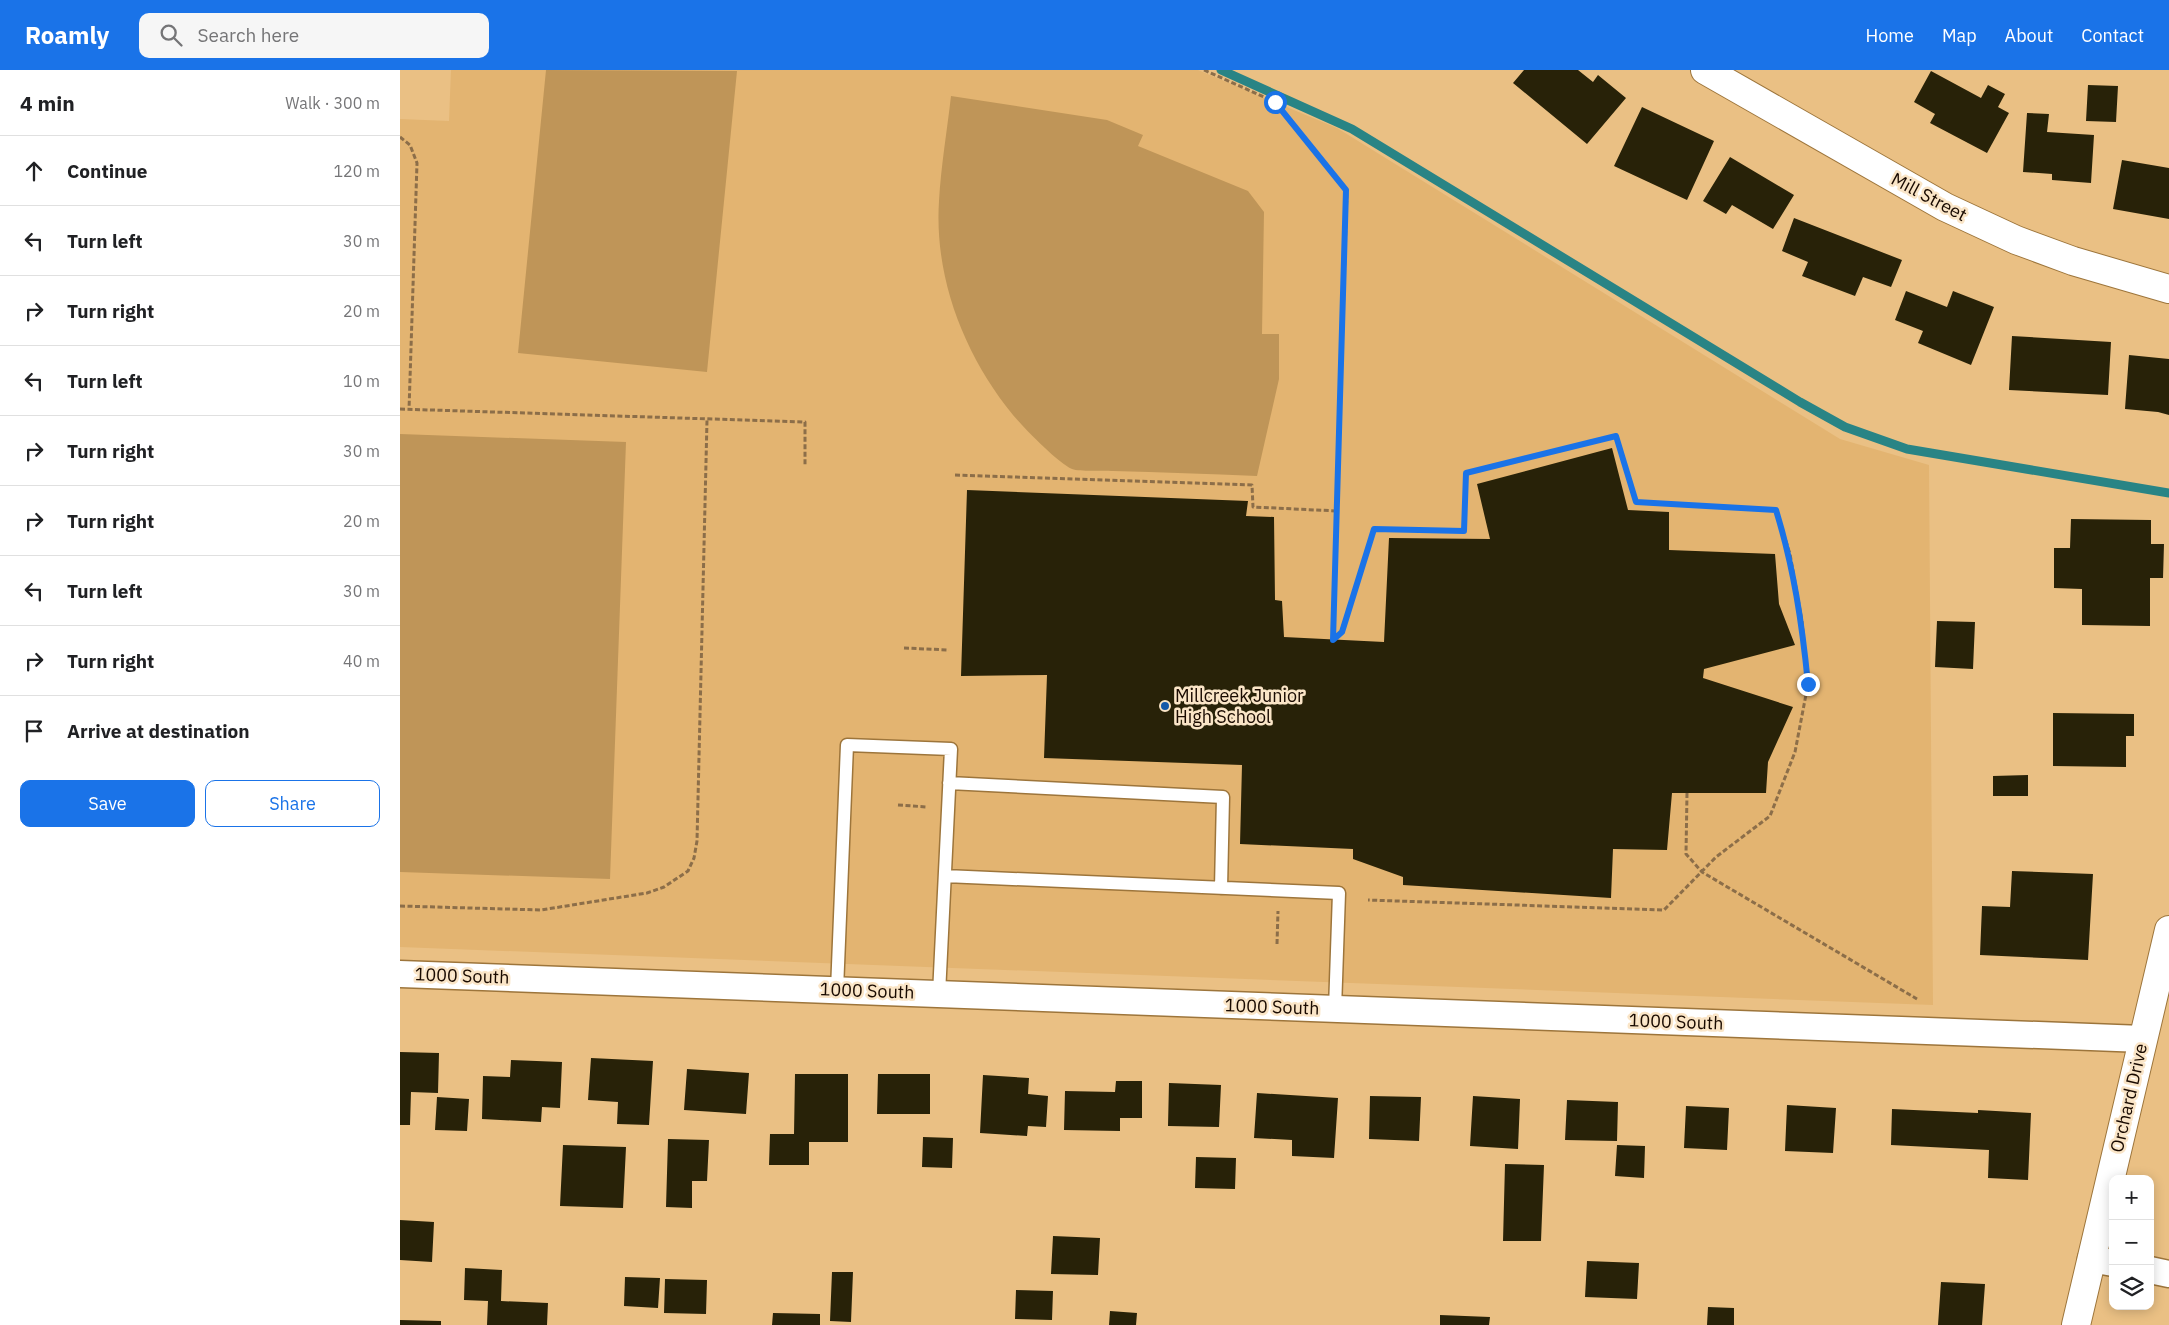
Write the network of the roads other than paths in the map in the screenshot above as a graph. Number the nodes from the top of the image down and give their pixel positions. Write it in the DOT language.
graph roads {
  1 [pos="1705,70"];
  2 [pos="2169,289"];
  3 [pos="950,783"];
  4 [pos="946,876"];
  5 [pos="1221,888"];
  6 [pos="2169,930"];
  7 [pos="400,974"];
  8 [pos="837,990"];
  9 [pos="939,994"];
  10 [pos="1335,1009"];
  11 [pos="2143,1039"];
  12 [pos="2102,1261"];
  13 [pos="2154,1271"];
  14 [pos="2169,1274"];
  15 [pos="2076,1325"];
  1 -- 2 [label="street, Mill Street"];
  3 -- 4 [label="lane"];
  3 -- 5 [label="lane"];
  3 -- 8 [label="lane"];
  4 -- 5 [label="lane"];
  4 -- 9 [label="lane"];
  5 -- 10 [label="lane"];
  6 -- 11 [label="street, Orchard Drive"];
  7 -- 8 [label="street, 1000 South"];
  8 -- 9 [label="street, 1000 South"];
  9 -- 10 [label="street, 1000 South"];
  10 -- 11 [label="street, 1000 South"];
  11 -- 12 [label="street, Orchard Drive"];
  12 -- 15 [label="street, Orchard Drive"];
  13 -- 14 [label="street"];
}
